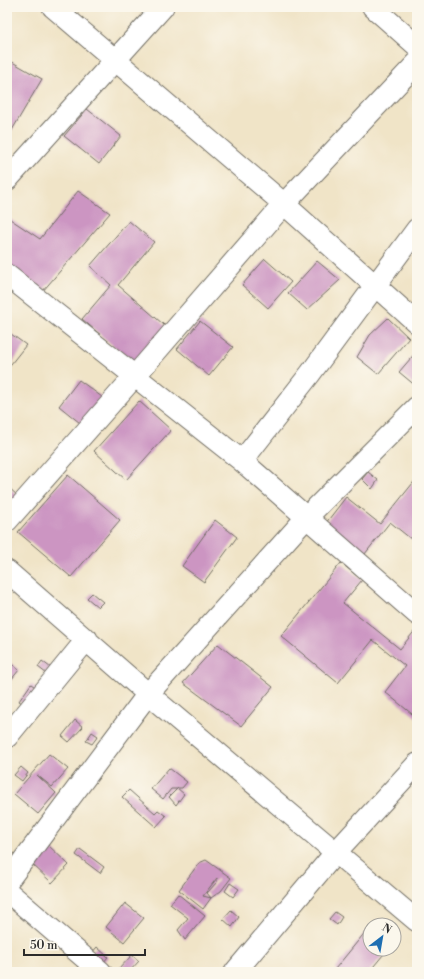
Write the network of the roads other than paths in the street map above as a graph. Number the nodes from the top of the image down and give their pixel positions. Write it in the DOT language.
graph roads {
  1 [pos="53,7"];
  2 [pos="163,7"];
  3 [pos="373,7"];
  4 [pos="417,46"];
  5 [pos="114,60"];
  6 [pos="417,63"];
  7 [pos="7,180"];
  8 [pos="284,204"];
  9 [pos="417,229"];
  10 [pos="7,275"];
  11 [pos="376,286"];
  12 [pos="417,323"];
  13 [pos="134,377"];
  14 [pos="417,407"];
  15 [pos="242,461"];
  16 [pos="306,518"];
  17 [pos="7,521"];
  18 [pos="7,571"];
  19 [pos="417,614"];
  20 [pos="87,639"];
  21 [pos="148,694"];
  22 [pos="7,737"];
  23 [pos="417,764"];
  24 [pos="336,852"];
  25 [pos="7,882"];
  26 [pos="7,890"];
  27 [pos="417,921"];
  28 [pos="101,972"];
  29 [pos="235,972"];
  1 -- 5 [label="street"];
  2 -- 5 [label="street"];
  3 -- 4 [label="street"];
  5 -- 7 [label="street"];
  5 -- 8 [label="street"];
  6 -- 8 [label="street"];
  8 -- 11 [label="street"];
  8 -- 13 [label="street"];
  9 -- 11 [label="street"];
  10 -- 13 [label="street"];
  11 -- 12 [label="street"];
  11 -- 15 [label="street"];
  13 -- 15 [label="street"];
  13 -- 17 [label="street"];
  14 -- 16 [label="street"];
  15 -- 16 [label="street"];
  16 -- 19 [label="street"];
  16 -- 21 [label="street"];
  18 -- 20 [label="street"];
  20 -- 21 [label="street"];
  20 -- 22 [label="street"];
  21 -- 24 [label="street"];
  21 -- 25 [label="street"];
  23 -- 24 [label="street"];
  24 -- 27 [label="street"];
  24 -- 29 [label="street"];
  26 -- 28 [label="street"];
}
